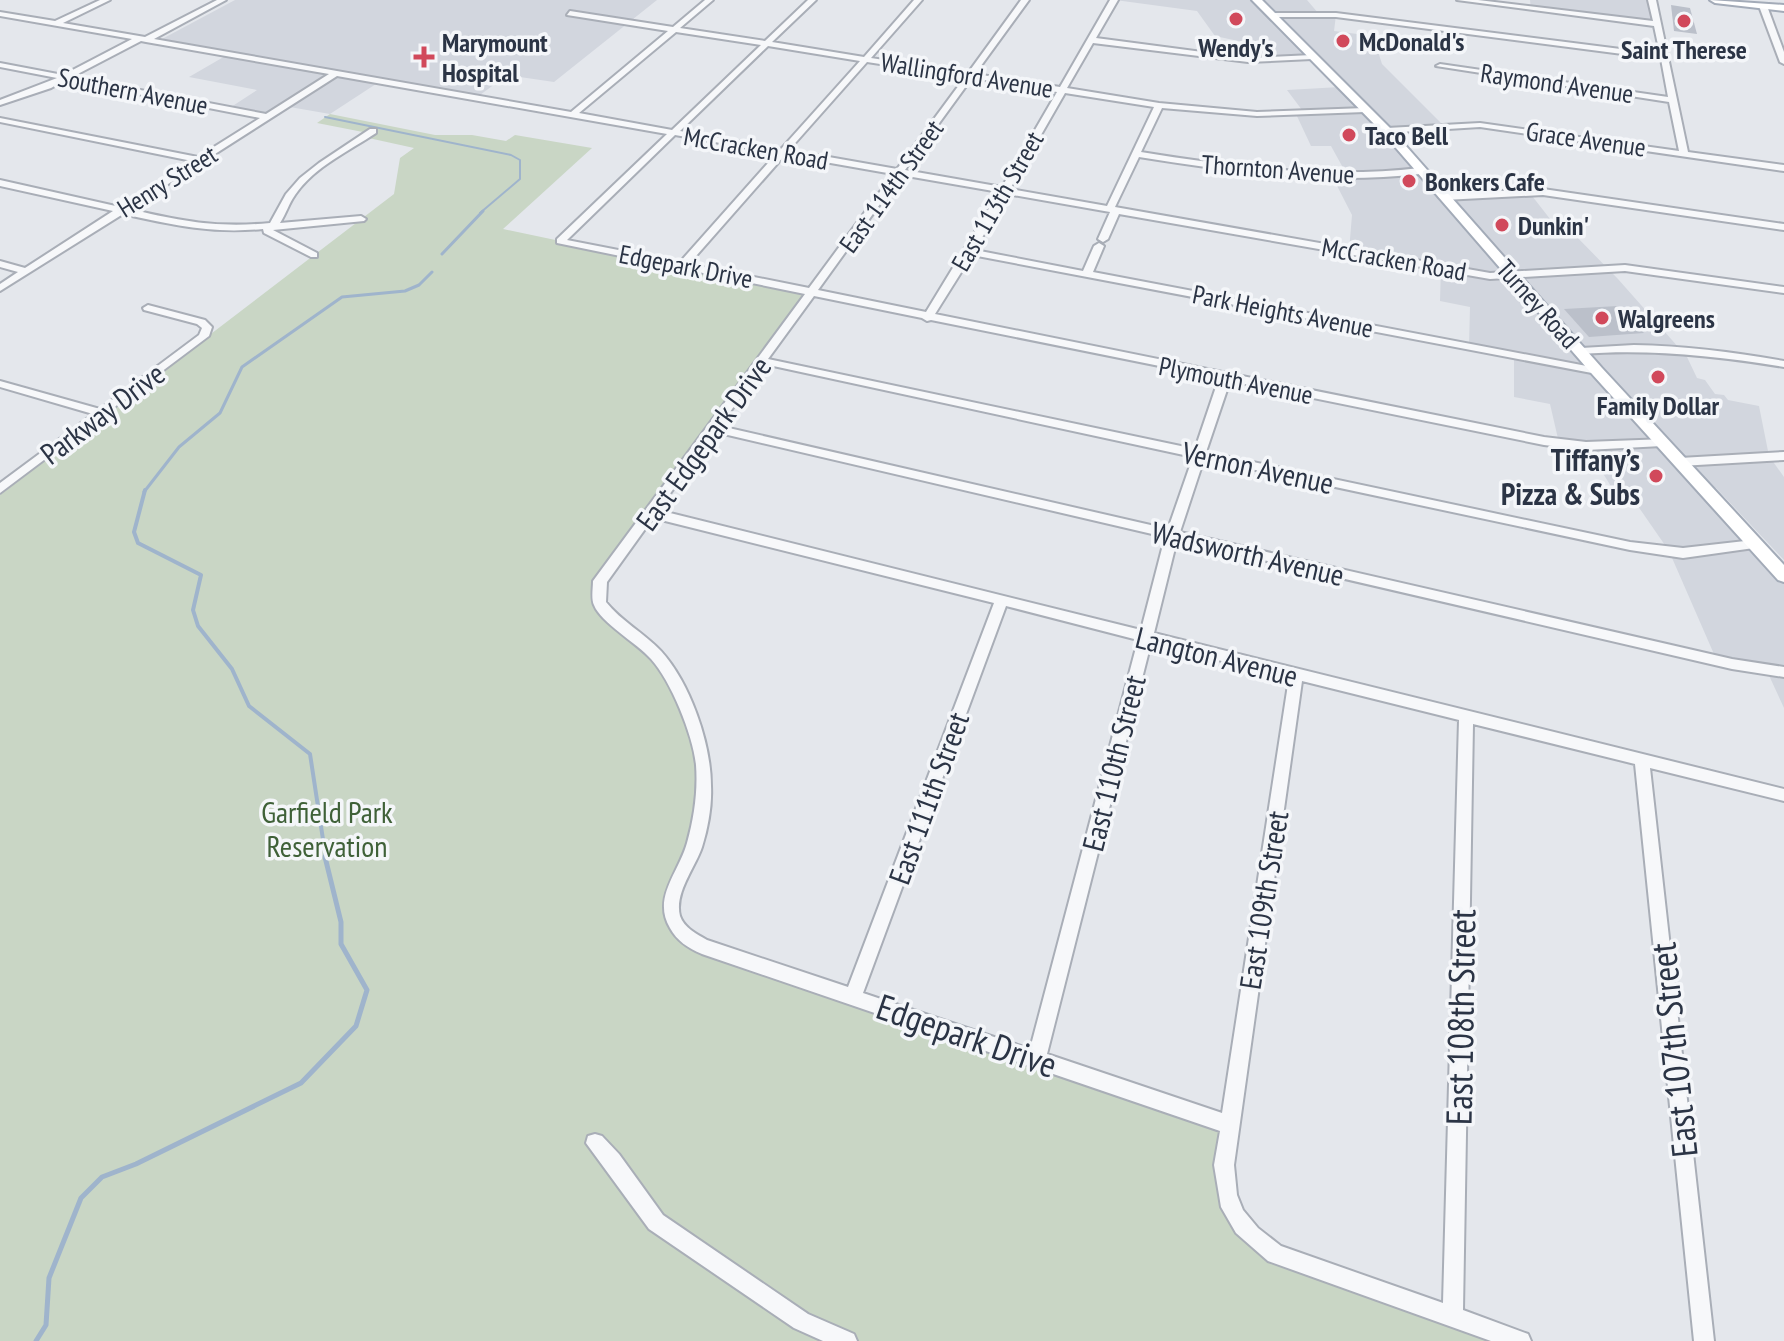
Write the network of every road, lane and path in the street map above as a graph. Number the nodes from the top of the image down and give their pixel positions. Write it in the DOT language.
graph roads {
  1 [pos="106,0"];
  2 [pos="222,0"];
  3 [pos="709,0"];
  4 [pos="812,0"];
  5 [pos="918,0"];
  6 [pos="1025,0"];
  7 [pos="1114,0"];
  8 [pos="1257,0"];
  9 [pos="1461,0"];
  10 [pos="1652,0"];
  11 [pos="1715,0"];
  12 [pos="1763,6"];
  13 [pos="1784,8"];
  14 [pos="570,13"];
  15 [pos="0,14"];
  16 [pos="1273,15"];
  17 [pos="55,24"];
  18 [pos="1657,24"];
  19 [pos="674,29"];
  20 [pos="142,40"];
  21 [pos="1090,40"];
  22 [pos="766,43"];
  23 [pos="1312,57"];
  24 [pos="1663,57"];
  25 [pos="866,60"];
  26 [pos="1784,62"];
  27 [pos="0,65"];
  28 [pos="1440,66"];
  29 [pos="334,74"];
  30 [pos="971,75"];
  31 [pos="65,78"];
  32 [pos="1062,90"];
  33 [pos="1673,100"];
  34 [pos="0,103"];
  35 [pos="1159,105"];
  36 [pos="1365,110"];
  37 [pos="571,116"];
  38 [pos="267,117"];
  39 [pos="0,120"];
  40 [pos="373,131"];
  41 [pos="1387,131"];
  42 [pos="672,134"];
  43 [pos="784,153"];
  44 [pos="1684,153"];
  45 [pos="1136,154"];
  46 [pos="200,160"];
  47 [pos="1784,168"];
  48 [pos="1420,171"];
  49 [pos="901,173"];
  50 [pos="0,183"];
  51 [pos="1003,190"];
  52 [pos="1444,197"];
  53 [pos="121,210"];
  54 [pos="1113,210"];
  55 [pos="361,219"];
  56 [pos="272,227"];
  57 [pos="1784,227"];
  58 [pos="969,252"];
  59 [pos="314,255"];
  60 [pos="0,264"];
  61 [pos="682,266"];
  62 [pos="26,271"];
  63 [pos="1087,274"];
  64 [pos="1512,275"];
  65 [pos="0,288"];
  66 [pos="1784,290"];
  67 [pos="812,294"];
  68 [pos="148,308"];
  69 [pos="927,318"];
  70 [pos="1581,351"];
  71 [pos="763,361"];
  72 [pos="1784,364"];
  73 [pos="1597,371"];
  74 [pos="1225,378"];
  75 [pos="0,384"];
  76 [pos="102,413"];
  77 [pos="713,428"];
  78 [pos="1662,442"];
  79 [pos="1201,455"];
  80 [pos="1784,456"];
  81 [pos="1680,462"];
  82 [pos="0,489"];
  83 [pos="652,513"];
  84 [pos="1172,536"];
  85 [pos="1754,544"];
  86 [pos="1784,576"];
  87 [pos="598,593"];
  88 [pos="1002,599"];
  89 [pos="1145,639"];
  90 [pos="1784,672"];
  91 [pos="1296,676"];
  92 [pos="1466,716"];
  93 [pos="1642,760"];
  94 [pos="1784,795"];
  95 [pos="853,997"];
  96 [pos="1037,1058"];
  97 [pos="1229,1125"];
  98 [pos="595,1143"];
  99 [pos="1453,1317"];
  100 [pos="847,1341"];
  101 [pos="1521,1341"];
  102 [pos="1704,1341"];
  1 -- 17 [label="street"];
  2 -- 20 [label="street"];
  3 -- 19 [label="street"];
  4 -- 22 [label="street"];
  5 -- 25 [label="street"];
  6 -- 30 [label="street, East 114th Street"];
  7 -- 21 [label="street, East 113th Street"];
  8 -- 16 [label="main road, Turney Road"];
  9 -- 18 [label="street"];
  10 -- 18 [label="street"];
  11 -- 12 [label="main road"];
  12 -- 13 [label="main road"];
  12 -- 26 [label="street"];
  14 -- 19 [label="street, Wallingford Avenue"];
  15 -- 17 [label="street, McCracken Road"];
  16 -- 23 [label="main road, Turney Road"];
  16 -- 24 [label="street"];
  17 -- 20 [label="street, McCracken Road"];
  18 -- 24 [label="street"];
  19 -- 22 [label="street, Wallingford Avenue"];
  19 -- 37 [label="street"];
  20 -- 29 [label="street, McCracken Road"];
  20 -- 31 [label="street"];
  21 -- 23 [label="street"];
  21 -- 32 [label="street, East 113th Street"];
  22 -- 25 [label="street, Wallingford Avenue"];
  22 -- 42 [label="street"];
  23 -- 36 [label="main road, Turney Road"];
  24 -- 33 [label="street"];
  25 -- 30 [label="street, Wallingford Avenue"];
  25 -- 43 [label="street"];
  27 -- 31 [label="street, Southern Avenue"];
  28 -- 33 [label="street, Raymond Avenue"];
  29 -- 37 [label="street, McCracken Road"];
  29 -- 38 [label="street, Henry Street"];
  30 -- 32 [label="street, Wallingford Avenue"];
  30 -- 49 [label="street, East 114th Street"];
  31 -- 34 [label="street"];
  31 -- 38 [label="street, Southern Avenue"];
  32 -- 35 [label="street, Wallingford Avenue"];
  32 -- 51 [label="street, East 113th Street"];
  33 -- 44 [label="street"];
  35 -- 36 [label="street, Wallingford Avenue"];
  35 -- 45 [label="street"];
  36 -- 41 [label="main road, Turney Road"];
  37 -- 42 [label="street, McCracken Road"];
  38 -- 46 [label="street, Henry Street"];
  39 -- 46 [label="street"];
  40 -- 56 [label="street"];
  41 -- 44 [label="street, Grace Avenue"];
  41 -- 48 [label="main road, Turney Road"];
  42 -- 43 [label="street, McCracken Road"];
  42 -- 61 [label="street, Edgepark Drive"];
  43 -- 49 [label="street, McCracken Road"];
  43 -- 61 [label="street"];
  44 -- 47 [label="street, Grace Avenue"];
  45 -- 48 [label="street, Thornton Avenue"];
  45 -- 54 [label="street"];
  46 -- 53 [label="street, Henry Street"];
  48 -- 52 [label="main road, Turney Road"];
  49 -- 51 [label="street, McCracken Road"];
  49 -- 67 [label="street, East 114th Street"];
  50 -- 53 [label="street"];
  51 -- 54 [label="street, McCracken Road"];
  51 -- 58 [label="street, East 113th Street"];
  52 -- 57 [label="street"];
  52 -- 64 [label="main road, Turney Road"];
  53 -- 56 [label="street"];
  53 -- 62 [label="street, Henry Street"];
  54 -- 63 [label="street"];
  54 -- 64 [label="street, McCracken Road"];
  55 -- 56 [label="street"];
  56 -- 59 [label="street"];
  58 -- 63 [label="street, Park Heights Avenue"];
  58 -- 69 [label="street, East 113th Street"];
  60 -- 62 [label="street"];
  61 -- 67 [label="street, Edgepark Drive"];
  62 -- 65 [label="street, Henry Street"];
  63 -- 73 [label="street, Park Heights Avenue"];
  64 -- 66 [label="street, McCracken Road"];
  64 -- 70 [label="main road, Turney Road"];
  67 -- 69 [label="street, Plymouth Avenue"];
  67 -- 71 [label="street, East Edgepark Drive"];
  68 -- 76 [label="street, Parkway Drive"];
  69 -- 74 [label="street, Plymouth Avenue"];
  70 -- 72 [label="street"];
  70 -- 73 [label="main road, Turney Road"];
  71 -- 77 [label="street, East Edgepark Drive"];
  71 -- 79 [label="street, Vernon Avenue"];
  73 -- 78 [label="main road, Turney Road"];
  74 -- 78 [label="street, Plymouth Avenue"];
  74 -- 79 [label="street, East 110th Street"];
  75 -- 76 [label="street"];
  76 -- 82 [label="street, Parkway Drive"];
  77 -- 83 [label="street, East Edgepark Drive"];
  77 -- 84 [label="street, Wadsworth Avenue"];
  78 -- 81 [label="main road, Turney Road"];
  79 -- 84 [label="street, East 110th Street"];
  79 -- 85 [label="street, Vernon Avenue"];
  80 -- 81 [label="street"];
  81 -- 85 [label="main road, Turney Road"];
  83 -- 87 [label="street, East Edgepark Drive"];
  83 -- 88 [label="street, Langton Avenue"];
  84 -- 89 [label="street, East 110th Street"];
  84 -- 90 [label="street, Wadsworth Avenue"];
  85 -- 86 [label="main road, Turney Road"];
  87 -- 95 [label="street, Edgepark Drive"];
  88 -- 89 [label="street, Langton Avenue"];
  88 -- 95 [label="street, East 111th Street"];
  89 -- 91 [label="street, Langton Avenue"];
  89 -- 96 [label="street, East 110th Street"];
  91 -- 92 [label="street, Langton Avenue"];
  91 -- 97 [label="street, East 109th Street"];
  92 -- 93 [label="street, Langton Avenue"];
  92 -- 99 [label="street, East 108th Street"];
  93 -- 94 [label="street, Langton Avenue"];
  93 -- 102 [label="street, East 107th Street"];
  95 -- 96 [label="street, Edgepark Drive"];
  96 -- 97 [label="street, Edgepark Drive"];
  97 -- 99 [label="street"];
  98 -- 100 [label="street"];
  99 -- 101 [label="street"];
}
